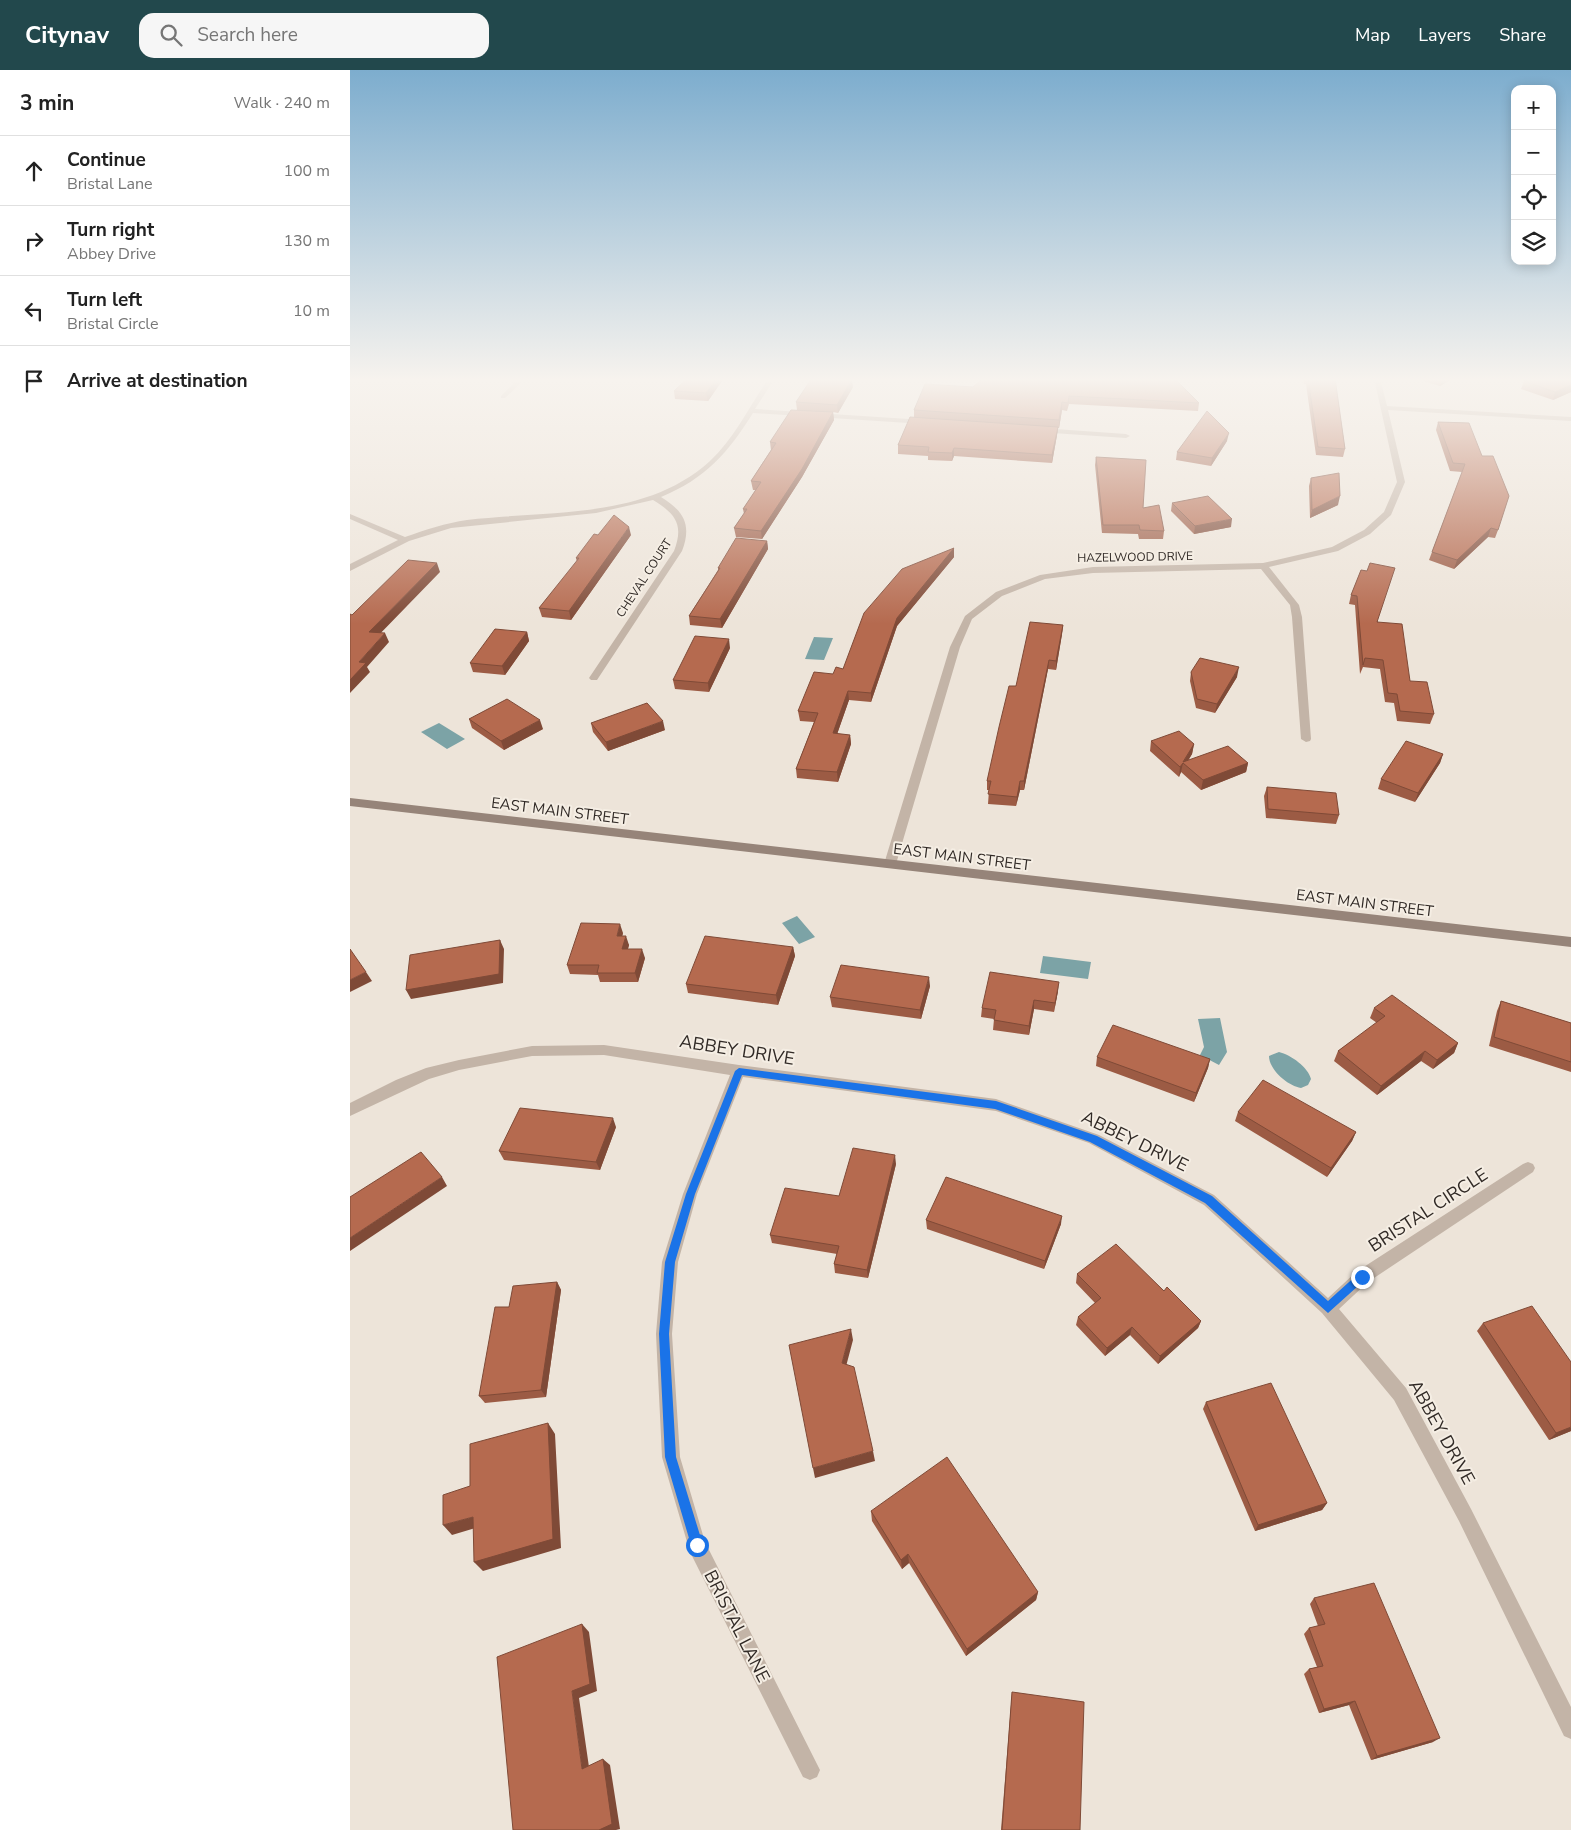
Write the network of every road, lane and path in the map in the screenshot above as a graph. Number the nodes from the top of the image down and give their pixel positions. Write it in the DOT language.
graph roads {
  1 [pos="714,460"];
  2 [pos="1396,460"];
  3 [pos="653,496"];
  4 [pos="350,516"];
  5 [pos="405,540"];
  6 [pos="1262,566"];
  7 [pos="350,568"];
  8 [pos="594,678"];
  9 [pos="1306,739"];
  10 [pos="350,802"];
  11 [pos="890,864"];
  12 [pos="1571,942"];
  13 [pos="739,1071"];
  14 [pos="350,1110"];
  15 [pos="1528,1168"];
  16 [pos="1328,1308"];
  17 [pos="1571,1729"];
  18 [pos="810,1770"];
  1 -- 3 [label="street"];
  2 -- 6 [label="street, HAZELWOOD DRIVE"];
  3 -- 5 [label="street"];
  3 -- 8 [label="street, CHEVAL COURT"];
  4 -- 5 [label="street"];
  5 -- 7 [label="street"];
  6 -- 9 [label="street"];
  6 -- 11 [label="street, HAZELWOOD DRIVE"];
  10 -- 11 [label="main road, EAST MAIN STREET"];
  11 -- 12 [label="main road, EAST MAIN STREET"];
  13 -- 14 [label="street, ABBEY DRIVE"];
  13 -- 16 [label="street, ABBEY DRIVE"];
  13 -- 18 [label="street, BRISTAL LANE"];
  15 -- 16 [label="street, BRISTAL CIRCLE"];
  16 -- 17 [label="street, ABBEY DRIVE"];
}
